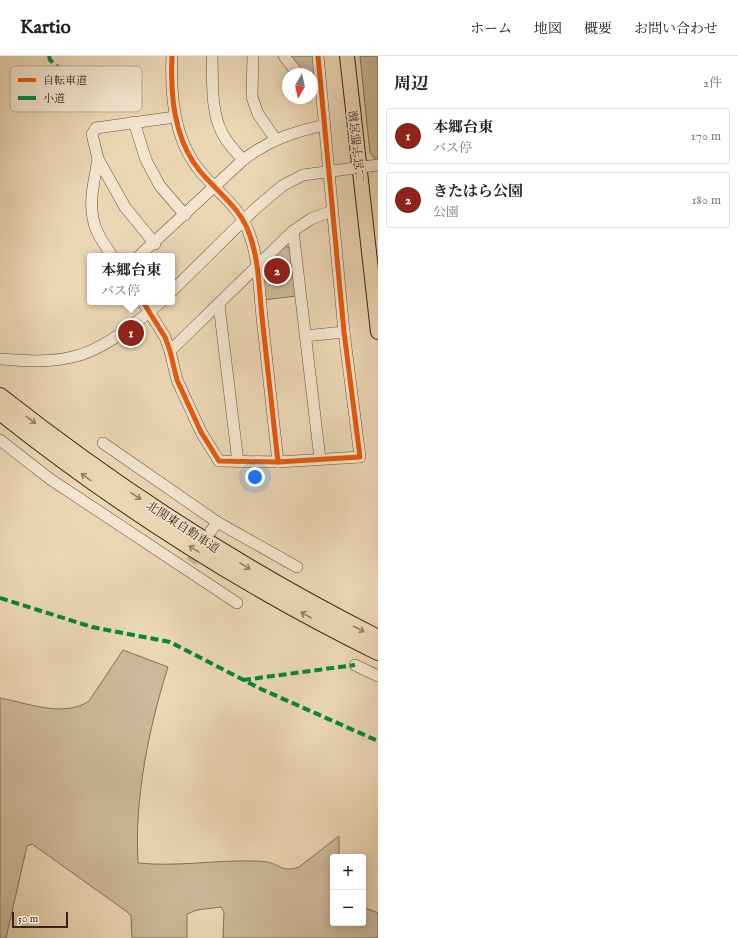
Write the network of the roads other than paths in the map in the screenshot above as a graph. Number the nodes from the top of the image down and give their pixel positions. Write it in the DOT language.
graph roads {
  1 [pos="172,56"];
  2 [pos="212,56"];
  3 [pos="253,56"];
  4 [pos="284,56"];
  5 [pos="318,56"];
  6 [pos="347,56"];
  7 [pos="293,68"];
  8 [pos="318,95"];
  9 [pos="321,98"];
  10 [pos="175,117"];
  11 [pos="134,122"];
  12 [pos="325,125"];
  13 [pos="276,140"];
  14 [pos="98,159"];
  15 [pos="242,160"];
  16 [pos="378,165"];
  17 [pos="359,167"];
  18 [pos="330,170"];
  19 [pos="215,187"];
  20 [pos="332,211"];
  21 [pos="185,216"];
  22 [pos="243,221"];
  23 [pos="293,231"];
  24 [pos="155,244"];
  25 [pos="110,253"];
  26 [pos="143,253"];
  27 [pos="257,269"];
  28 [pos="175,288"];
  29 [pos="144,305"];
  30 [pos="158,305"];
  31 [pos="219,305"];
  32 [pos="150,312"];
  33 [pos="344,332"];
  34 [pos="378,332"];
  35 [pos="305,336"];
  36 [pos="170,351"];
  37 [pos="0,358"];
  38 [pos="0,396"];
  39 [pos="0,412"];
  40 [pos="0,440"];
  41 [pos="103,443"];
  42 [pos="320,459"];
  43 [pos="238,462"];
  44 [pos="278,462"];
  45 [pos="297,567"];
  46 [pos="237,603"];
  47 [pos="378,638"];
  48 [pos="378,652"];
  49 [pos="355,665"];
  50 [pos="378,676"];
  1 -- 10 [label="street"];
  2 -- 15 [label="street"];
  3 -- 13 [label="street"];
  4 -- 7 [label="street"];
  5 -- 9 [label="street"];
  6 -- 17 [label="main road, 二宮宇都宮線"];
  8 -- 9 [label="street"];
  9 -- 12 [label="street"];
  10 -- 11 [label="street"];
  10 -- 19 [label="street"];
  11 -- 14 [label="street"];
  11 -- 21 [label="street"];
  12 -- 13 [label="street"];
  12 -- 18 [label="street"];
  13 -- 15 [label="street"];
  14 -- 24 [label="street"];
  14 -- 25 [label="street"];
  15 -- 19 [label="street"];
  16 -- 17 [label="street"];
  17 -- 18 [label="street"];
  17 -- 34 [label="main road, 二宮宇都宮線"];
  18 -- 20 [label="street"];
  18 -- 22 [label="street"];
  19 -- 21 [label="street"];
  19 -- 22 [label="street"];
  20 -- 23 [label="street"];
  20 -- 33 [label="street"];
  21 -- 24 [label="street"];
  22 -- 27 [label="street"];
  22 -- 28 [label="street"];
  23 -- 27 [label="street"];
  23 -- 35 [label="street"];
  24 -- 26 [label="street"];
  27 -- 31 [label="street"];
  27 -- 44 [label="street"];
  29 -- 32 [label="street"];
  30 -- 32 [label="street"];
  31 -- 36 [label="street"];
  31 -- 43 [label="street"];
  32 -- 36 [label="street"];
  32 -- 37 [label="street"];
  33 -- 35 [label="street"];
  33 -- 42 [label="street"];
  35 -- 42 [label="street"];
  36 -- 43 [label="street"];
  38 -- 47 [label="highway, 北関東自動車道, one-way"];
  48 -- 39 [label="highway, 北関東自動車道, one-way"];
  40 -- 46 [label="street"];
  41 -- 45 [label="street"];
  42 -- 44 [label="street"];
  43 -- 44 [label="street"];
  49 -- 50 [label="street"];
}
